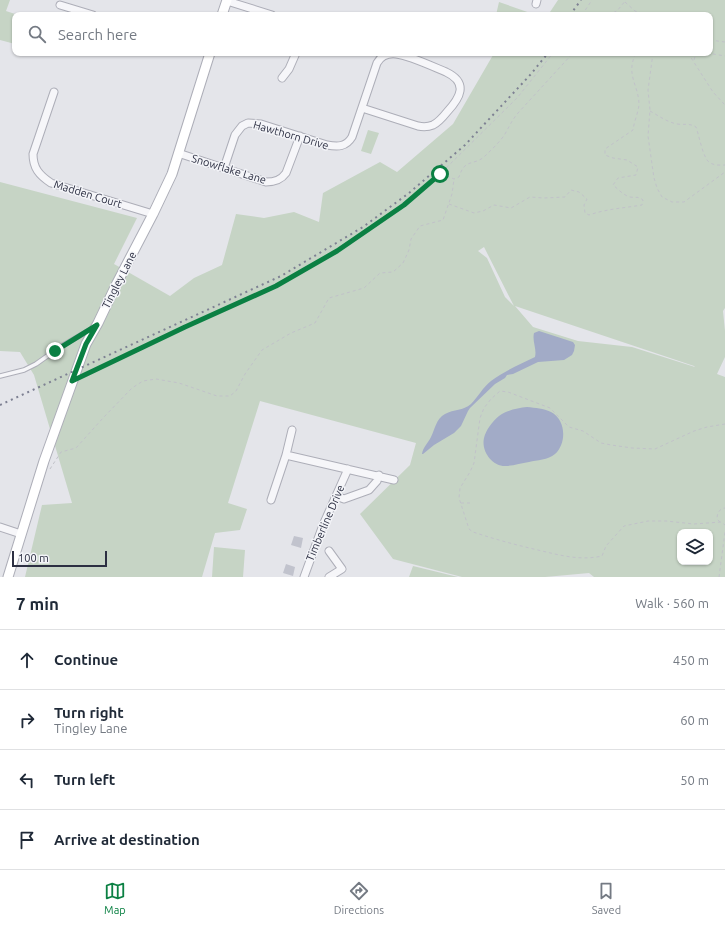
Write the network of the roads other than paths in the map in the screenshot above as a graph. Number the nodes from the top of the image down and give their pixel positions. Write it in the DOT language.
graph roads {
  1 [pos="227,0"];
  2 [pos="60,5"];
  3 [pos="83,12"];
  4 [pos="223,12"];
  5 [pos="263,12"];
  6 [pos="209,56"];
  7 [pos="295,56"];
  8 [pos="385,56"];
  9 [pos="404,56"];
  10 [pos="282,78"];
  11 [pos="54,92"];
  12 [pos="362,108"];
  13 [pos="300,136"];
  14 [pos="178,153"];
  15 [pos="224,168"];
  16 [pos="153,214"];
  17 [pos="97,325"];
  18 [pos="0,376"];
  19 [pos="292,430"];
  20 [pos="286,454"];
  21 [pos="348,468"];
  22 [pos="379,475"];
  23 [pos="394,480"];
  24 [pos="336,496"];
  25 [pos="271,500"];
  26 [pos="0,527"];
  27 [pos="21,534"];
  28 [pos="329,551"];
  29 [pos="8,577"];
  30 [pos="304,577"];
  31 [pos="329,577"];
  1 -- 4 [label="street"];
  1 -- 5 [label="street"];
  2 -- 3 [label="street"];
  6 -- 14 [label="street, Tingley Lane"];
  7 -- 10 [label="street"];
  8 -- 12 [label="street, Hawthorn Drive"];
  9 -- 12 [label="street, Hawthorn Drive"];
  11 -- 16 [label="street, Madden Court"];
  12 -- 13 [label="street, Hawthorn Drive"];
  13 -- 15 [label="street, Hawthorn Drive"];
  13 -- 15 [label="street, Snowflake Lane"];
  14 -- 15 [label="street, Snowflake Lane"];
  14 -- 16 [label="street, Tingley Lane"];
  16 -- 17 [label="street, Tingley Lane"];
  17 -- 18 [label="lane"];
  17 -- 27 [label="street, Tingley Lane"];
  19 -- 20 [label="street"];
  20 -- 21 [label="street"];
  20 -- 25 [label="street"];
  21 -- 22 [label="street"];
  21 -- 24 [label="street, Timberline Drive"];
  22 -- 23 [label="street"];
  22 -- 24 [label="street"];
  24 -- 30 [label="street, Timberline Drive"];
  26 -- 27 [label="street"];
  27 -- 29 [label="street, Tingley Lane"];
  28 -- 31 [label="street"];
}
